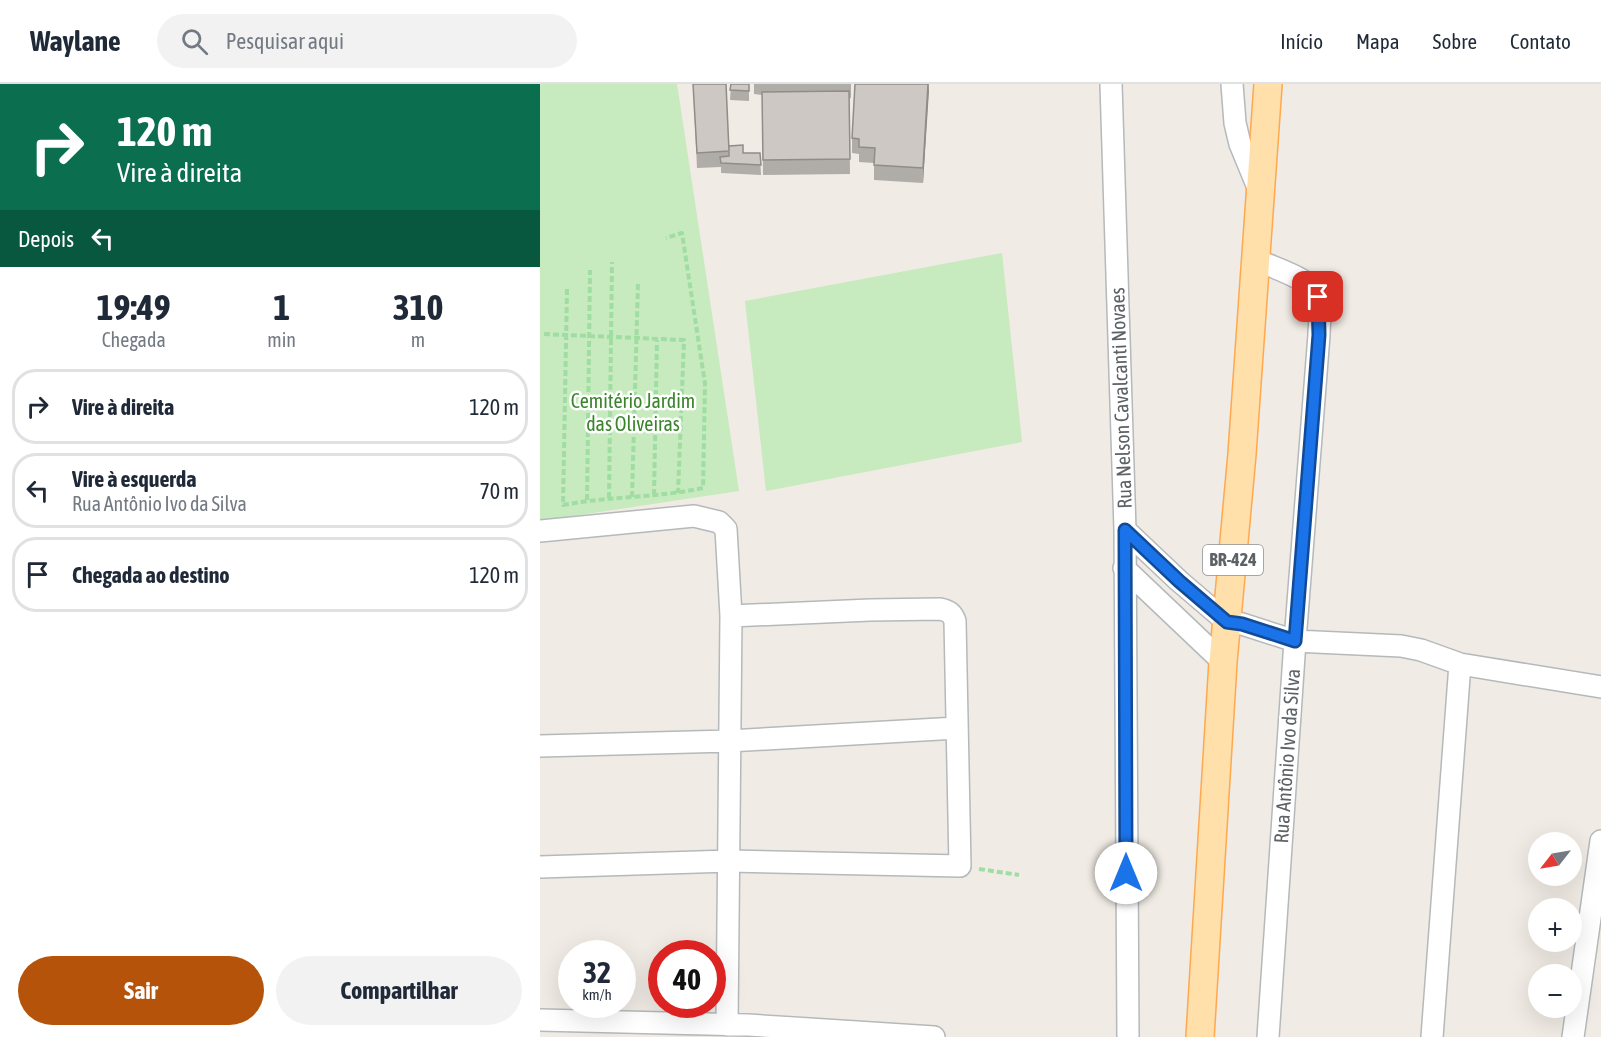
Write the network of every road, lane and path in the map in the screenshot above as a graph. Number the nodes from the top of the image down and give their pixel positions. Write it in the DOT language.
graph roads {
  1 [pos="1111,84"];
  2 [pos="1232,84"];
  3 [pos="1268,84"];
  4 [pos="1261,193"];
  5 [pos="666,238"];
  6 [pos="1256,261"];
  7 [pos="612,262"];
  8 [pos="590,270"];
  9 [pos="638,283"];
  10 [pos="567,289"];
  11 [pos="544,334"];
  12 [pos="567,335"];
  13 [pos="589,336"];
  14 [pos="611,338"];
  15 [pos="635,339"];
  16 [pos="657,340"];
  17 [pos="678,493"];
  18 [pos="654,495"];
  19 [pos="632,497"];
  20 [pos="609,498"];
  21 [pos="587,500"];
  22 [pos="1125,530"];
  23 [pos="540,531"];
  24 [pos="1124,568"];
  25 [pos="732,616"];
  26 [pos="1227,622"];
  27 [pos="1295,641"];
  28 [pos="1223,662"];
  29 [pos="1460,664"];
  30 [pos="1601,687"];
  31 [pos="957,728"];
  32 [pos="729,741"];
  33 [pos="540,746"];
  34 [pos="1601,841"];
  35 [pos="729,861"];
  36 [pos="960,866"];
  37 [pos="540,867"];
  38 [pos="1019,875"];
  39 [pos="1593,957"];
  40 [pos="540,1020"];
  41 [pos="727,1025"];
  42 [pos="747,1031"];
  43 [pos="934,1037"];
  44 [pos="1128,1037"];
  45 [pos="1200,1037"];
  46 [pos="1268,1037"];
  47 [pos="1432,1037"];
  48 [pos="1573,1037"];
  1 -- 22 [label="street, Rua Nelson Cavalcanti Novaes"];
  2 -- 4 [label="street"];
  3 -- 4 [label="main road, BR-424"];
  4 -- 6 [label="main road, BR-424"];
  5 -- 17 [label="path"];
  6 -- 26 [label="main road, BR-424"];
  6 -- 27 [label="street, Rua Antônio Ivo da Silva"];
  7 -- 14 [label="path"];
  8 -- 13 [label="path"];
  9 -- 15 [label="path"];
  10 -- 12 [label="path"];
  11 -- 12 [label="path"];
  12 -- 13 [label="path"];
  12 -- 21 [label="path"];
  13 -- 14 [label="path"];
  13 -- 21 [label="path"];
  14 -- 15 [label="path"];
  14 -- 20 [label="path"];
  15 -- 16 [label="path"];
  15 -- 19 [label="path"];
  16 -- 17 [label="path"];
  16 -- 18 [label="path"];
  17 -- 18 [label="path"];
  18 -- 19 [label="path"];
  19 -- 20 [label="path"];
  20 -- 21 [label="path"];
  22 -- 24 [label="street, Rua Nelson Cavalcanti Novaes"];
  22 -- 26 [label="street"];
  23 -- 25 [label="street"];
  24 -- 28 [label="street"];
  24 -- 44 [label="street, Rua Nelson Cavalcanti Novaes"];
  25 -- 31 [label="street"];
  25 -- 32 [label="street"];
  26 -- 27 [label="street"];
  26 -- 28 [label="main road, BR-424"];
  27 -- 29 [label="street"];
  27 -- 46 [label="street, Rua Antônio Ivo da Silva"];
  28 -- 45 [label="main road, BR-424"];
  29 -- 30 [label="street"];
  29 -- 47 [label="street"];
  31 -- 32 [label="street"];
  31 -- 36 [label="street"];
  32 -- 33 [label="street"];
  32 -- 35 [label="street"];
  34 -- 39 [label="street"];
  35 -- 36 [label="street"];
  35 -- 37 [label="street"];
  35 -- 41 [label="street"];
  36 -- 38 [label="path"];
  39 -- 48 [label="street"];
  40 -- 41 [label="street"];
  41 -- 42 [label="street"];
  42 -- 43 [label="street"];
}
